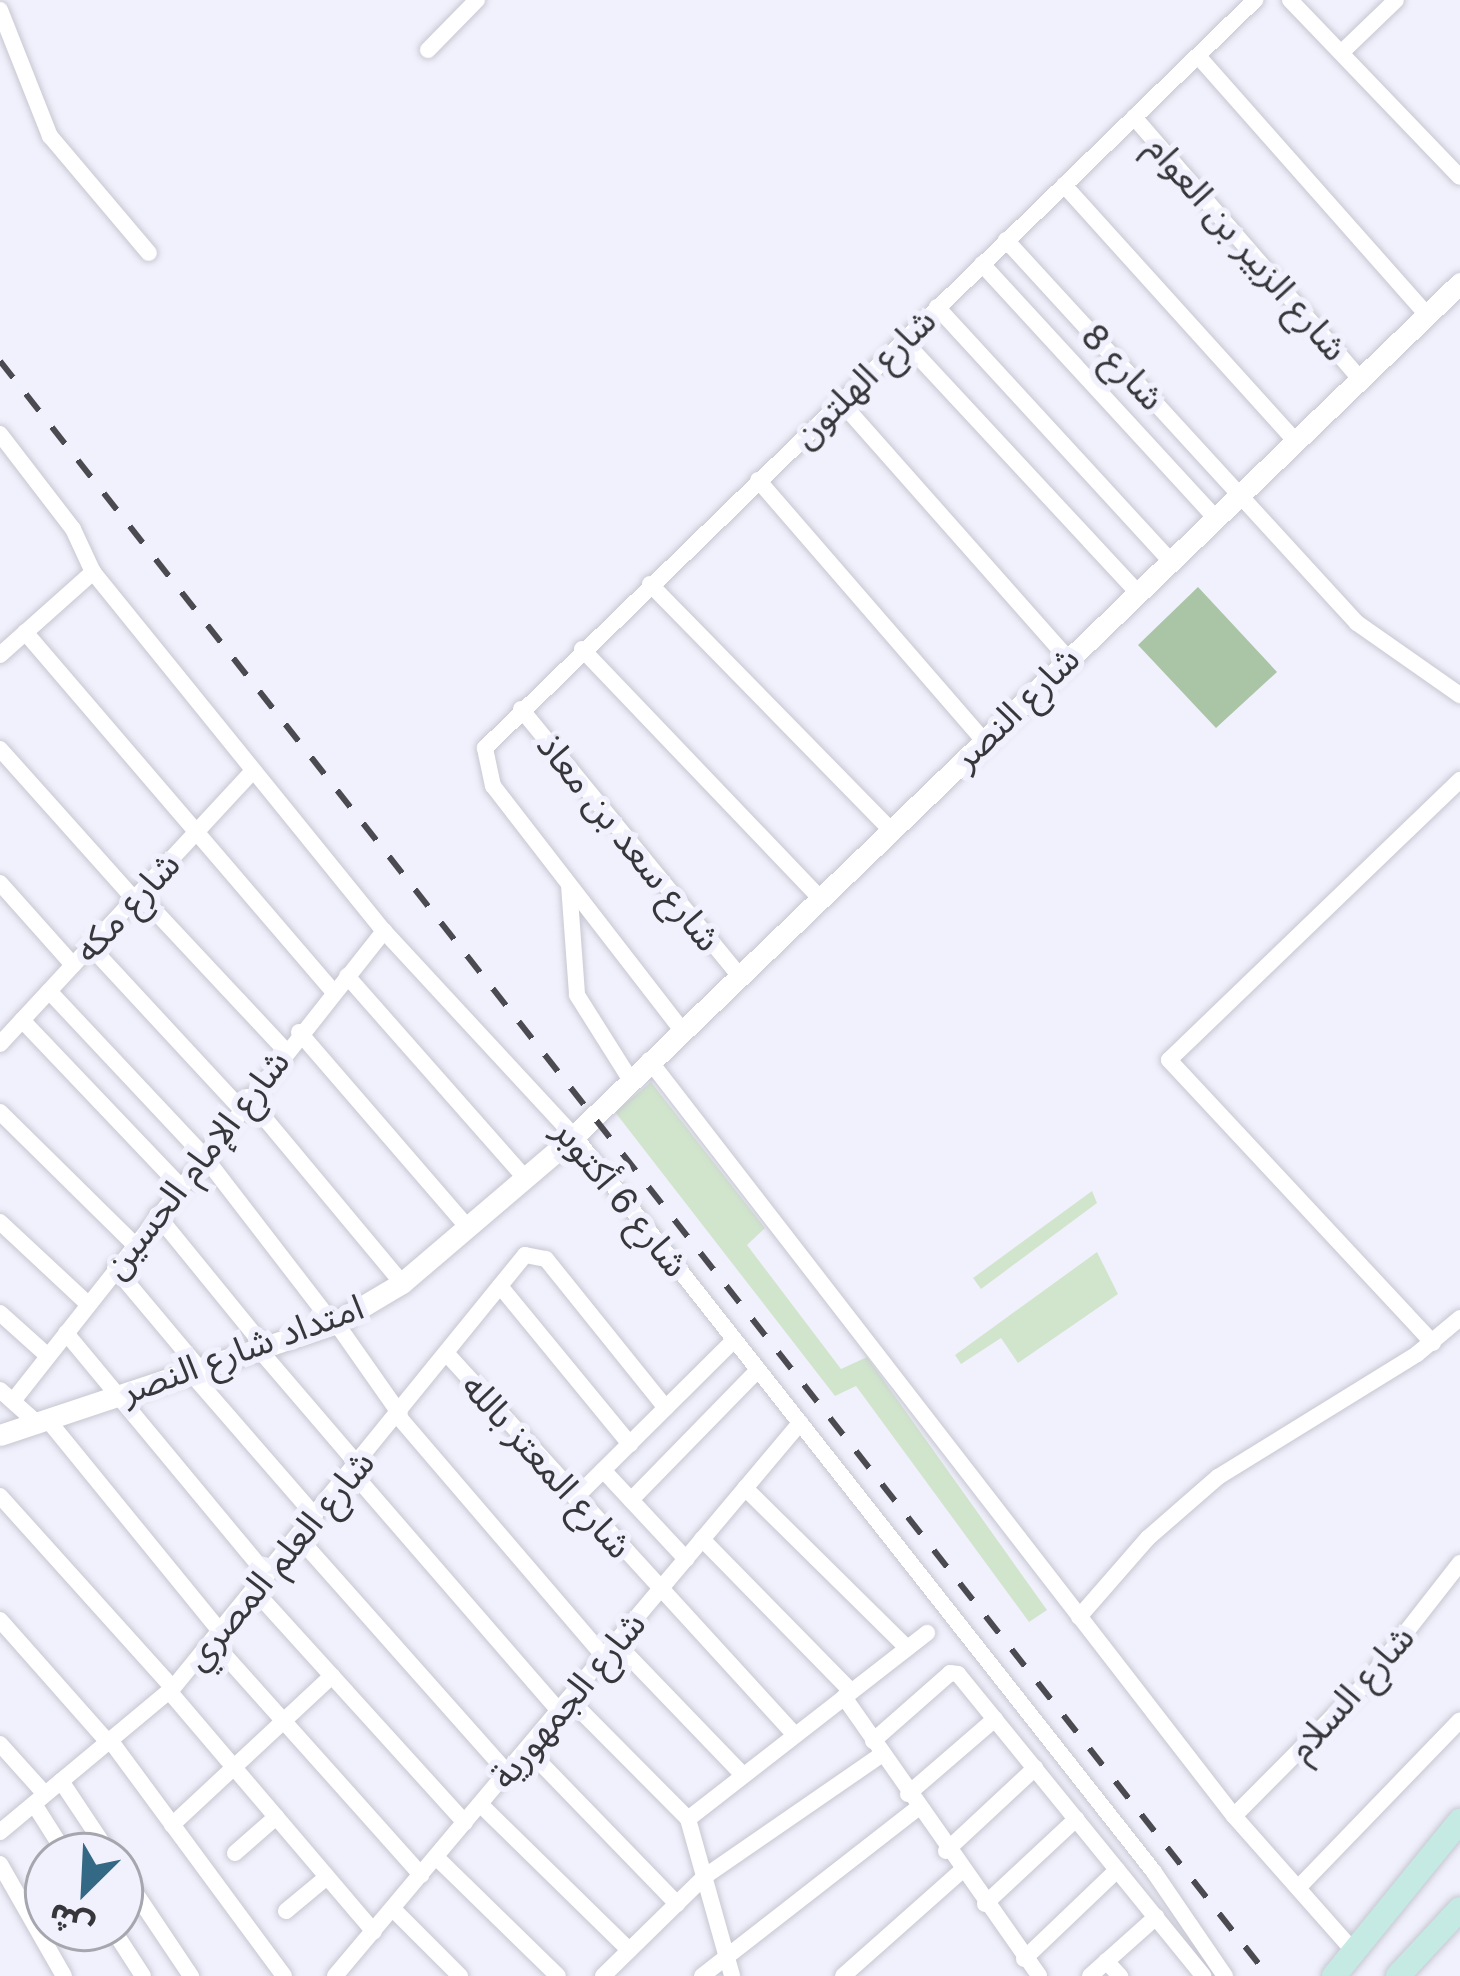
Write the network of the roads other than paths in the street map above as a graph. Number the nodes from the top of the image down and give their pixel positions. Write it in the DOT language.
graph roads {
  1 [pos="477,0"];
  2 [pos="1255,0"];
  3 [pos="1290,0"];
  4 [pos="1396,0"];
  5 [pos="0,10"];
  6 [pos="428,50"];
  7 [pos="1341,53"];
  8 [pos="1198,56"];
  9 [pos="1134,117"];
  10 [pos="1458,169"];
  11 [pos="1064,185"];
  12 [pos="1006,240"];
  13 [pos="149,253"];
  14 [pos="982,264"];
  15 [pos="1460,283"];
  16 [pos="937,307"];
  17 [pos="1427,314"];
  18 [pos="903,340"];
  19 [pos="1360,379"];
  20 [pos="840,401"];
  21 [pos="0,434"];
  22 [pos="1294,441"];
  23 [pos="758,480"];
  24 [pos="1239,494"];
  25 [pos="1215,517"];
  26 [pos="1170,560"];
  27 [pos="92,572"];
  28 [pos="650,584"];
  29 [pos="1137,592"];
  30 [pos="25,632"];
  31 [pos="582,649"];
  32 [pos="0,655"];
  33 [pos="1068,658"];
  34 [pos="1460,695"];
  35 [pos="520,709"];
  36 [pos="982,740"];
  37 [pos="0,749"];
  38 [pos="253,771"];
  39 [pos="1460,780"];
  40 [pos="890,829"];
  41 [pos="193,836"];
  42 [pos="0,883"];
  43 [pos="569,884"];
  44 [pos="137,896"];
  45 [pos="819,897"];
  46 [pos="384,932"];
  47 [pos="90,946"];
  48 [pos="73,965"];
  49 [pos="738,974"];
  50 [pos="346,976"];
  51 [pos="49,991"];
  52 [pos="333,991"];
  53 [pos="0,1010"];
  54 [pos="19,1023"];
  55 [pos="681,1029"];
  56 [pos="299,1032"];
  57 [pos="0,1044"];
  58 [pos="285,1050"];
  59 [pos="650,1060"];
  60 [pos="630,1079"];
  61 [pos="243,1102"];
  62 [pos="0,1112"];
  63 [pos="574,1136"];
  64 [pos="203,1155"];
  65 [pos="525,1178"];
  66 [pos="179,1185"];
  67 [pos="157,1215"];
  68 [pos="0,1222"];
  69 [pos="468,1228"];
  70 [pos="134,1244"];
  71 [pos="115,1268"];
  72 [pos="403,1283"];
  73 [pos="500,1286"];
  74 [pos="88,1304"];
  75 [pos="0,1313"];
  76 [pos="1460,1318"];
  77 [pos="335,1323"];
  78 [pos="66,1333"];
  79 [pos="734,1340"];
  80 [pos="1433,1342"];
  81 [pos="260,1346"];
  82 [pos="447,1354"];
  83 [pos="48,1356"];
  84 [pos="193,1369"];
  85 [pos="758,1370"];
  86 [pos="120,1394"];
  87 [pos="7,1396"];
  88 [pos="665,1408"];
  89 [pos="399,1415"];
  90 [pos="42,1421"];
  91 [pos="800,1423"];
  92 [pos="0,1435"];
  93 [pos="630,1444"];
  94 [pos="355,1468"];
  95 [pos="603,1470"];
  96 [pos="746,1488"];
  97 [pos="0,1496"];
  98 [pos="575,1498"];
  99 [pos="631,1500"];
  100 [pos="315,1516"];
  101 [pos="298,1537"];
  102 [pos="702,1539"];
  103 [pos="686,1559"];
  104 [pos="1460,1563"];
  105 [pos="266,1575"];
  106 [pos="254,1590"];
  107 [pos="658,1592"];
  108 [pos="1079,1617"];
  109 [pos="0,1620"];
  110 [pos="927,1633"];
  111 [pos="216,1636"];
  112 [pos="907,1648"];
  113 [pos="610,1650"];
  114 [pos="332,1676"];
  115 [pos="171,1690"];
  116 [pos="848,1694"];
  117 [pos="564,1705"];
  118 [pos="995,1719"];
  119 [pos="1460,1720"];
  120 [pos="284,1721"];
  121 [pos="795,1735"];
  122 [pos="109,1741"];
  123 [pos="0,1744"];
  124 [pos="878,1748"];
  125 [pos="526,1749"];
  126 [pos="234,1768"];
  127 [pos="1035,1768"];
  128 [pos="507,1772"];
  129 [pos="743,1775"];
  130 [pos="61,1781"];
  131 [pos="39,1799"];
  132 [pos="913,1801"];
  133 [pos="480,1804"];
  134 [pos="1234,1816"];
  135 [pos="276,1817"];
  136 [pos="688,1819"];
  137 [pos="1076,1819"];
  138 [pos="1460,1821"];
  139 [pos="465,1823"];
  140 [pos="172,1825"];
  141 [pos="0,1832"];
  142 [pos="55,1832"];
  143 [pos="95,1832"];
  144 [pos="946,1851"];
  145 [pos="235,1853"];
  146 [pos="436,1857"];
  147 [pos="0,1864"];
  148 [pos="1118,1870"];
  149 [pos="960,1872"];
  150 [pos="421,1875"];
  151 [pos="327,1877"];
  152 [pos="704,1877"];
  153 [pos="1298,1888"];
  154 [pos="677,1904"];
  155 [pos="985,1904"];
  156 [pos="144,1906"];
  157 [pos="393,1909"];
  158 [pos="1460,1909"];
  159 [pos="286,1911"];
  160 [pos="1156,1917"];
  161 [pos="374,1932"];
  162 [pos="629,1951"];
  163 [pos="1354,1953"];
  164 [pos="723,1955"];
  165 [pos="1106,1961"];
  166 [pos="1026,1968"];
  167 [pos="341,1974"];
  168 [pos="64,1976"];
  169 [pos="190,1976"];
  170 [pos="284,1976"];
  171 [pos="460,1976"];
  172 [pos="558,1976"];
  173 [pos="603,1976"];
  174 [pos="702,1976"];
  175 [pos="732,1976"];
  176 [pos="843,1976"];
  177 [pos="1090,1976"];
  178 [pos="1120,1976"];
  179 [pos="1203,1976"];
  180 [pos="1225,1976"];
  181 [pos="1334,1976"];
  182 [pos="1398,1976"];
  1 -- 6 [label="street"];
  2 -- 8 [label="street, شارع الهلتون"];
  3 -- 7 [label="street"];
  4 -- 7 [label="street"];
  5 -- 13 [label="street"];
  7 -- 10 [label="street"];
  8 -- 9 [label="street, شارع الهلتون"];
  8 -- 17 [label="street"];
  9 -- 11 [label="street, شارع الهلتون"];
  9 -- 19 [label="street, شارع الزبير بن العوام"];
  11 -- 12 [label="street, شارع الهلتون"];
  11 -- 22 [label="street"];
  12 -- 14 [label="street, شارع الهلتون"];
  12 -- 24 [label="street, شارع 8"];
  14 -- 16 [label="street, شارع الهلتون"];
  14 -- 25 [label="street"];
  15 -- 17 [label="street, شارع النصر"];
  16 -- 18 [label="street, شارع الهلتون"];
  16 -- 26 [label="street"];
  17 -- 19 [label="street, شارع النصر"];
  18 -- 20 [label="street, شارع الهلتون"];
  18 -- 29 [label="street"];
  19 -- 22 [label="street, شارع النصر"];
  20 -- 23 [label="street, شارع الهلتون"];
  20 -- 33 [label="street"];
  21 -- 27 [label="street, شارع 6 أكتوبر"];
  22 -- 24 [label="street, شارع النصر"];
  23 -- 28 [label="street, شارع الهلتون"];
  23 -- 36 [label="street"];
  24 -- 25 [label="street, شارع النصر"];
  24 -- 34 [label="street, شارع 8"];
  25 -- 26 [label="street, شارع النصر"];
  26 -- 29 [label="street, شارع النصر"];
  27 -- 30 [label="street"];
  27 -- 38 [label="street, شارع 6 أكتوبر"];
  28 -- 31 [label="street, شارع الهلتون"];
  28 -- 40 [label="street"];
  29 -- 33 [label="street, شارع النصر"];
  30 -- 32 [label="street"];
  30 -- 41 [label="street"];
  31 -- 35 [label="street, شارع الهلتون"];
  31 -- 45 [label="street"];
  33 -- 36 [label="street, شارع النصر"];
  35 -- 43 [label="street, شارع الهلتون"];
  35 -- 49 [label="street, شارع سعد بن معاذ"];
  36 -- 40 [label="street, شارع النصر"];
  37 -- 44 [label="street"];
  38 -- 41 [label="street, شارع مكه"];
  38 -- 46 [label="street, شارع 6 أكتوبر"];
  39 -- 80 [label="street"];
  40 -- 45 [label="street, شارع النصر"];
  41 -- 44 [label="street, شارع مكه"];
  41 -- 52 [label="street"];
  42 -- 48 [label="street"];
  43 -- 55 [label="street"];
  43 -- 60 [label="street"];
  44 -- 47 [label="street, شارع مكه"];
  44 -- 58 [label="street"];
  45 -- 49 [label="street, شارع النصر"];
  46 -- 50 [label="street, شارع الإمام الحسين"];
  46 -- 63 [label="street, شارع 6 أكتوبر"];
  47 -- 48 [label="street, شارع مكه"];
  47 -- 61 [label="street"];
  48 -- 51 [label="street, شارع مكه"];
  49 -- 55 [label="street, شارع النصر"];
  50 -- 52 [label="street, شارع الإمام الحسين"];
  50 -- 65 [label="street"];
  51 -- 54 [label="street, شارع مكه"];
  51 -- 64 [label="street"];
  52 -- 56 [label="street, شارع الإمام الحسين"];
  53 -- 54 [label="street"];
  54 -- 57 [label="street, شارع مكه"];
  54 -- 66 [label="street"];
  55 -- 59 [label="street, شارع النصر"];
  56 -- 58 [label="street, شارع الإمام الحسين"];
  56 -- 69 [label="street"];
  58 -- 61 [label="street, شارع الإمام الحسين"];
  59 -- 60 [label="street, شارع النصر"];
  59 -- 108 [label="street"];
  60 -- 63 [label="street, شارع النصر"];
  61 -- 64 [label="street, شارع الإمام الحسين"];
  61 -- 72 [label="street"];
  62 -- 70 [label="street"];
  63 -- 65 [label="street, امتداد شارع النصر"];
  63 -- 79 [label="street, شارع 6 أكتوبر"];
  64 -- 66 [label="street, شارع الإمام الحسين"];
  64 -- 77 [label="street"];
  65 -- 69 [label="street, امتداد شارع النصر"];
  66 -- 67 [label="street, شارع الإمام الحسين"];
  67 -- 70 [label="street, شارع الإمام الحسين"];
  67 -- 81 [label="street"];
  68 -- 74 [label="street"];
  69 -- 72 [label="street, امتداد شارع النصر"];
  70 -- 71 [label="street, شارع الإمام الحسين"];
  71 -- 74 [label="street, شارع الإمام الحسين"];
  71 -- 84 [label="street"];
  72 -- 77 [label="street, امتداد شارع النصر"];
  73 -- 82 [label="street, شارع العلم المصري"];
  73 -- 88 [label="street, شارع العلم المصري"];
  73 -- 93 [label="street"];
  74 -- 78 [label="street, شارع الإمام الحسين"];
  75 -- 83 [label="street"];
  76 -- 80 [label="street"];
  77 -- 81 [label="street, امتداد شارع النصر"];
  77 -- 89 [label="street"];
  78 -- 83 [label="street, شارع الإمام الحسين"];
  78 -- 86 [label="street"];
  79 -- 85 [label="street, شارع 6 أكتوبر"];
  79 -- 88 [label="street"];
  80 -- 108 [label="street"];
  81 -- 84 [label="street, امتداد شارع النصر"];
  81 -- 94 [label="street"];
  82 -- 89 [label="street, شارع العلم المصري"];
  82 -- 98 [label="street, شارع المعتز بالله"];
  83 -- 87 [label="street, شارع الإمام الحسين"];
  84 -- 86 [label="street, امتداد شارع النصر"];
  84 -- 100 [label="street"];
  85 -- 91 [label="street, شارع 6 أكتوبر"];
  85 -- 99 [label="street"];
  86 -- 90 [label="street, امتداد شارع النصر"];
  86 -- 105 [label="street"];
  87 -- 90 [label="street"];
  88 -- 93 [label="street"];
  89 -- 94 [label="street, شارع العلم المصري"];
  89 -- 113 [label="street"];
  90 -- 92 [label="street, امتداد شارع النصر"];
  90 -- 111 [label="street"];
  91 -- 96 [label="street, شارع الجمهورية"];
  91 -- 180 [label="street, شارع 6 أكتوبر"];
  93 -- 95 [label="street"];
  94 -- 100 [label="street, شارع العلم المصري"];
  94 -- 117 [label="street"];
  95 -- 98 [label="street"];
  95 -- 99 [label="street"];
  96 -- 102 [label="street, شارع الجمهورية"];
  96 -- 112 [label="street"];
  97 -- 115 [label="street"];
  98 -- 107 [label="street, شارع المعتز بالله"];
  99 -- 103 [label="street"];
  100 -- 101 [label="street, شارع العلم المصري"];
  101 -- 105 [label="street, شارع العلم المصري"];
  101 -- 128 [label="street"];
  102 -- 103 [label="street, شارع الجمهورية"];
  102 -- 116 [label="street"];
  103 -- 107 [label="street, شارع الجمهورية"];
  104 -- 134 [label="street, شارع السلام"];
  105 -- 106 [label="street, شارع العلم المصري"];
  106 -- 111 [label="street, شارع العلم المصري"];
  106 -- 114 [label="street"];
  107 -- 113 [label="street, شارع الجمهورية"];
  107 -- 121 [label="street, شارع المعتز بالله"];
  108 -- 134 [label="street"];
  109 -- 122 [label="street"];
  110 -- 112 [label="street"];
  111 -- 115 [label="street, شارع العلم المصري"];
  111 -- 120 [label="street"];
  112 -- 116 [label="street"];
  113 -- 117 [label="street, شارع الجمهورية"];
  113 -- 129 [label="street"];
  114 -- 120 [label="street"];
  114 -- 139 [label="street"];
  115 -- 122 [label="street, شارع العلم المصري"];
  115 -- 126 [label="street"];
  116 -- 121 [label="street"];
  116 -- 124 [label="street"];
  117 -- 125 [label="street, شارع الجمهورية"];
  117 -- 136 [label="street"];
  118 -- 124 [label="street"];
  118 -- 127 [label="street"];
  118 -- 132 [label="street"];
  119 -- 153 [label="street"];
  120 -- 126 [label="street"];
  120 -- 150 [label="street"];
  121 -- 129 [label="street"];
  122 -- 130 [label="street, شارع العلم المصري"];
  122 -- 140 [label="street"];
  123 -- 131 [label="street"];
  124 -- 132 [label="street"];
  124 -- 152 [label="street"];
  125 -- 128 [label="street, شارع الجمهورية"];
  125 -- 154 [label="street"];
  126 -- 135 [label="street"];
  126 -- 140 [label="street"];
  127 -- 137 [label="street"];
  127 -- 144 [label="street"];
  128 -- 133 [label="street, شارع الجمهورية"];
  129 -- 136 [label="street"];
  130 -- 131 [label="street, شارع العلم المصري"];
  130 -- 143 [label="street"];
  131 -- 141 [label="street, شارع العلم المصري"];
  131 -- 142 [label="street"];
  132 -- 144 [label="street"];
  132 -- 164 [label="street"];
  133 -- 139 [label="street, شارع الجمهورية"];
  133 -- 162 [label="street"];
  134 -- 153 [label="street"];
  135 -- 145 [label="street"];
  135 -- 151 [label="street"];
  136 -- 152 [label="street"];
  137 -- 148 [label="street"];
  137 -- 155 [label="street"];
  138 -- 163 [label="main road"];
  139 -- 146 [label="street, شارع الجمهورية"];
  140 -- 170 [label="street"];
  144 -- 149 [label="street"];
  146 -- 150 [label="street, شارع الجمهورية"];
  146 -- 172 [label="street"];
  147 -- 168 [label="street"];
  148 -- 160 [label="street"];
  148 -- 166 [label="street"];
  149 -- 155 [label="street"];
  149 -- 176 [label="street"];
  150 -- 157 [label="street, شارع الجمهورية"];
  151 -- 159 [label="street"];
  151 -- 161 [label="street"];
  152 -- 154 [label="street"];
  152 -- 164 [label="street"];
  153 -- 163 [label="street"];
  154 -- 162 [label="street"];
  155 -- 166 [label="street"];
  156 -- 169 [label="street"];
  157 -- 161 [label="street, شارع الجمهورية"];
  157 -- 171 [label="street"];
  158 -- 182 [label="main road"];
  160 -- 165 [label="street"];
  160 -- 179 [label="street"];
  161 -- 167 [label="street, شارع الجمهورية"];
  162 -- 173 [label="street"];
  163 -- 181 [label="main road"];
  164 -- 174 [label="street"];
  164 -- 175 [label="street"];
  165 -- 177 [label="street"];
  165 -- 178 [label="street"];
}
